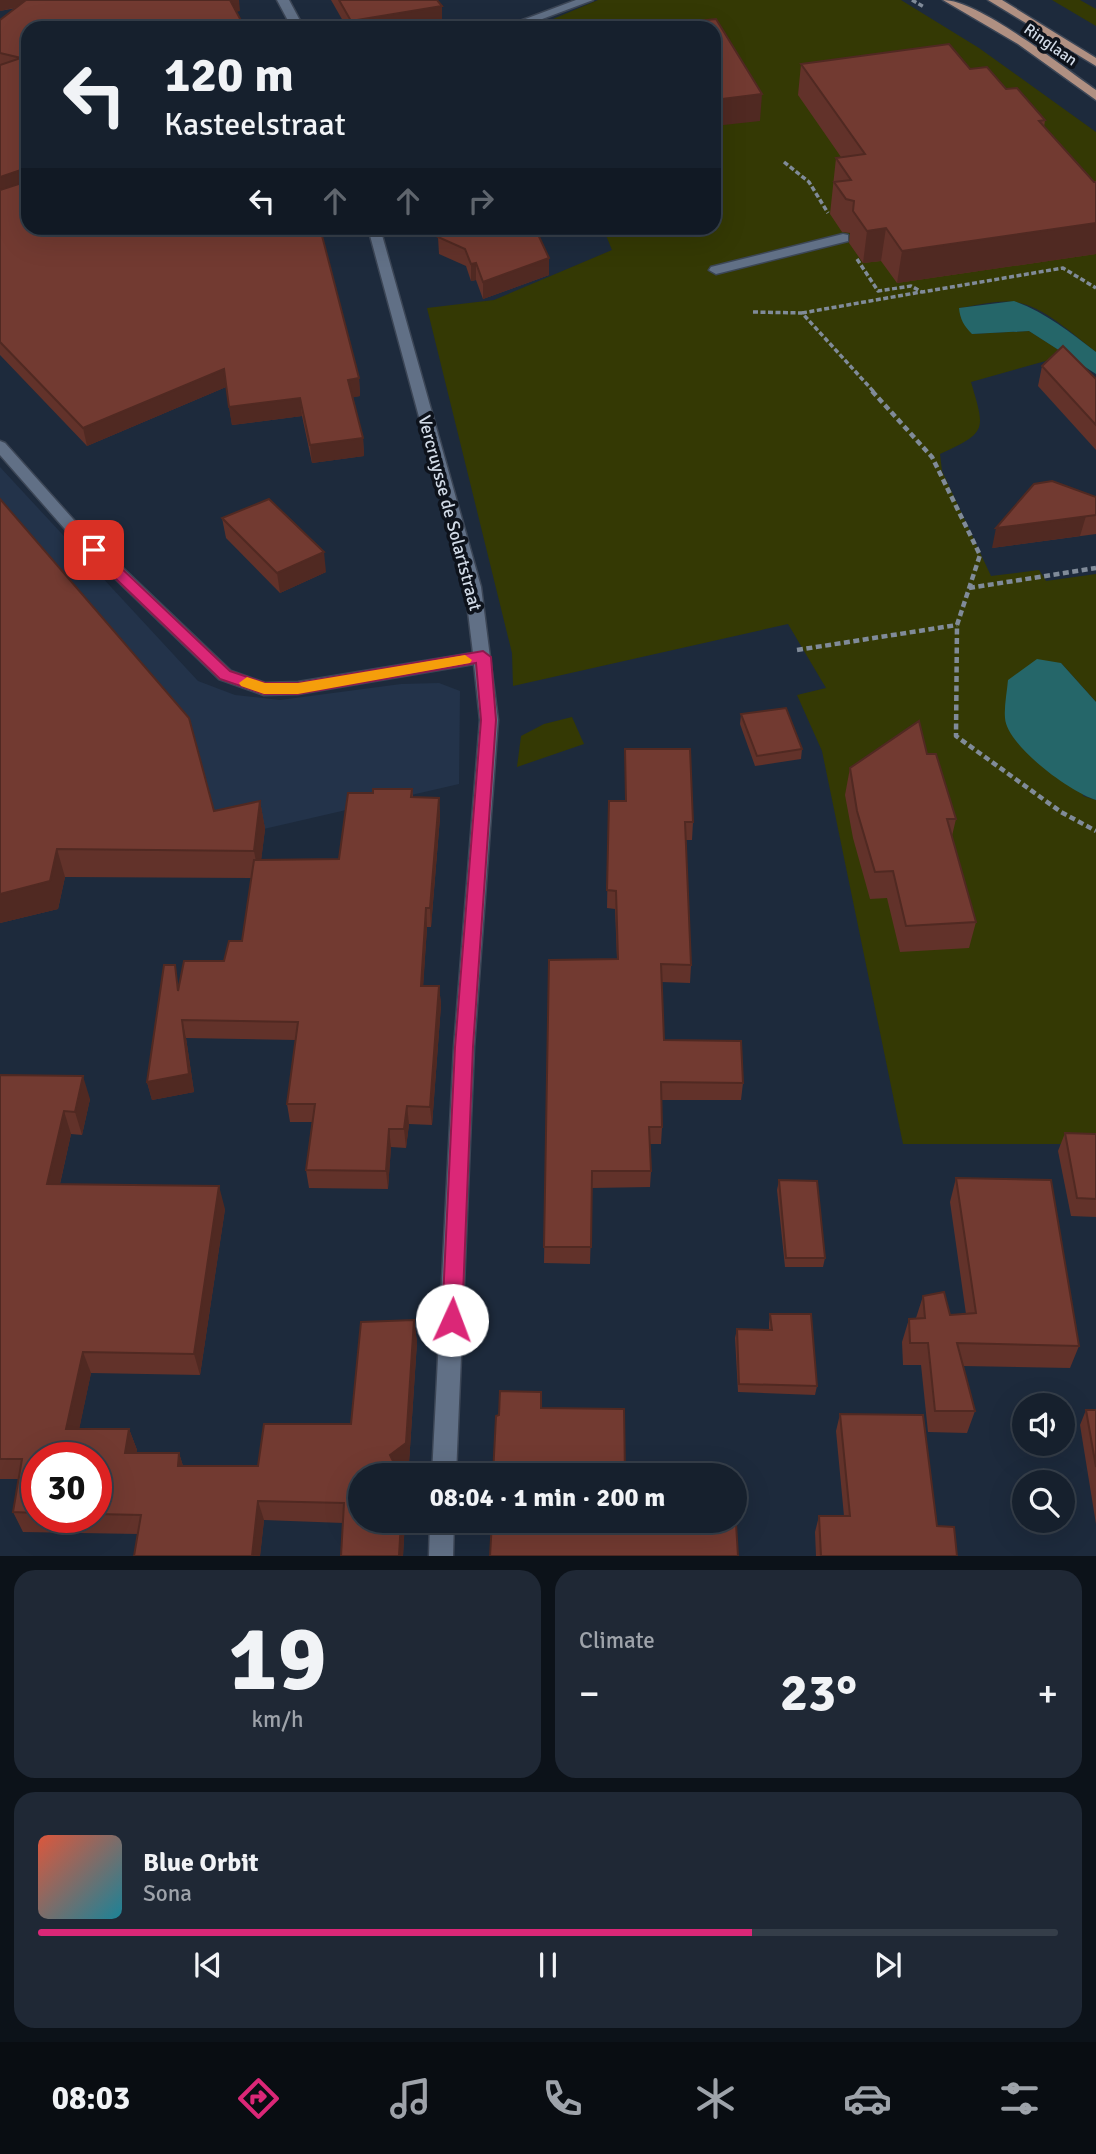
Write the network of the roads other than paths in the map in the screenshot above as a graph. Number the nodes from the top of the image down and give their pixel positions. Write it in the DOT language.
graph roads {
  1 [pos="283,0"];
  2 [pos="587,0"];
  3 [pos="949,0"];
  4 [pos="994,0"];
  5 [pos="294,21"];
  6 [pos="527,21"];
  7 [pos="1096,63"];
  8 [pos="1096,96"];
  9 [pos="375,235"];
  10 [pos="843,238"];
  11 [pos="716,270"];
  12 [pos="0,446"];
  13 [pos="483,657"];
  14 [pos="445,1463"];
  15 [pos="442,1533"];
  16 [pos="441,1556"];
  1 -- 5 [label="street"];
  2 -- 6 [label="street"];
  3 -- 8 [label="main road, Ringlaan"];
  4 -- 7 [label="main road, Ringlaan"];
  9 -- 13 [label="street, Vercruysse de Solartstraat"];
  10 -- 11 [label="street"];
  12 -- 13 [label="street"];
  13 -- 14 [label="street, Vercruysse de Solartstraat"];
  15 -- 16 [label="street"];
}
